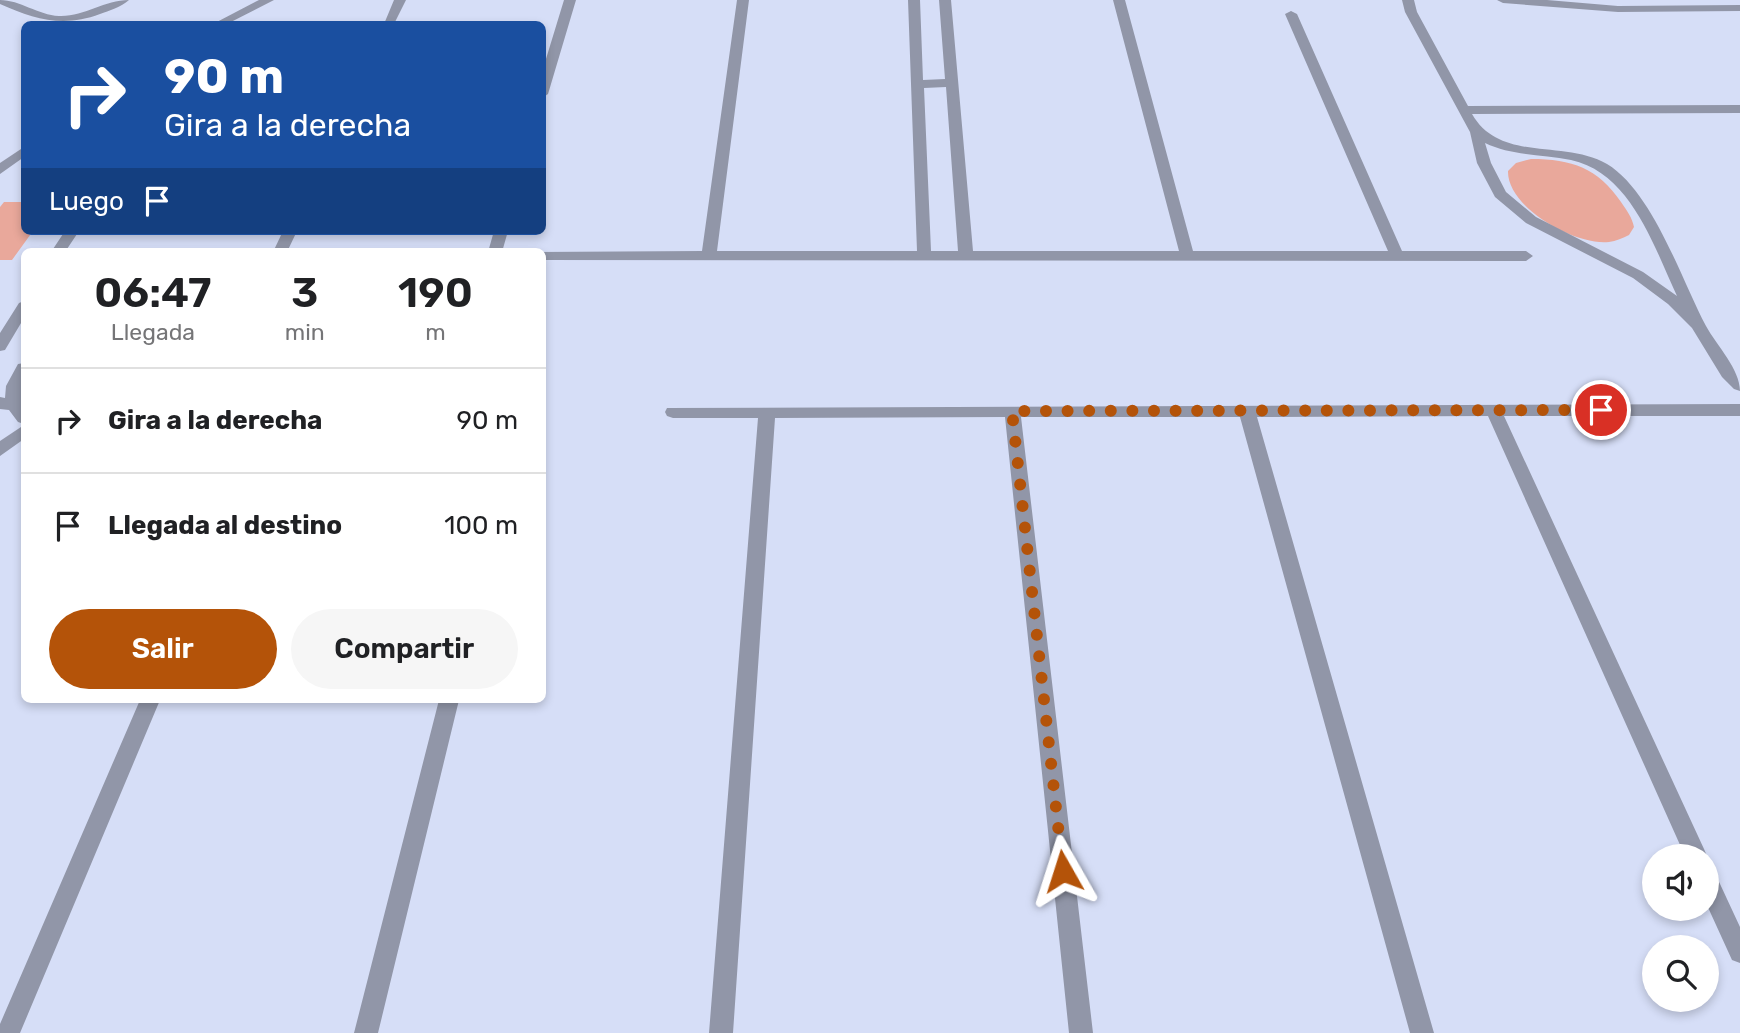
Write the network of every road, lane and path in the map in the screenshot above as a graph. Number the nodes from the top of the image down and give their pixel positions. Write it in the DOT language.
graph roads {
  1 [pos="0,0"];
  2 [pos="122,0"];
  3 [pos="268,0"];
  4 [pos="400,0"];
  5 [pos="570,0"];
  6 [pos="743,0"];
  7 [pos="914,0"];
  8 [pos="945,0"];
  9 [pos="1119,0"];
  10 [pos="1408,0"];
  11 [pos="1503,0"];
  12 [pos="1740,8"];
  13 [pos="1291,13"];
  14 [pos="225,21"];
  15 [pos="390,21"];
  16 [pos="546,81"];
  17 [pos="952,83"];
  18 [pos="918,84"];
  19 [pos="1740,109"];
  20 [pos="1463,110"];
  21 [pos="1476,132"];
  22 [pos="21,153"];
  23 [pos="0,170"];
  24 [pos="546,255"];
  25 [pos="709,255"];
  26 [pos="924,255"];
  27 [pos="967,255"];
  28 [pos="1187,256"];
  29 [pos="1397,256"];
  30 [pos="1526,256"];
  31 [pos="21,311"];
  32 [pos="1696,324"];
  33 [pos="0,346"];
  34 [pos="21,373"];
  35 [pos="1737,382"];
  36 [pos="1493,410"];
  37 [pos="18,411"];
  38 [pos="1012,411"];
  39 [pos="1247,411"];
  40 [pos="673,412"];
  41 [pos="767,412"];
  42 [pos="1739,412"];
  43 [pos="21,429"];
  44 [pos="9,444"];
  45 [pos="149,703"];
  46 [pos="448,703"];
  47 [pos="1691,844"];
  48 [pos="1719,906"];
  49 [pos="1740,952"];
  50 [pos="8,1033"];
  51 [pos="366,1033"];
  52 [pos="721,1033"];
  53 [pos="1081,1033"];
  54 [pos="1422,1033"];
  1 -- 2 [label="street"];
  3 -- 14 [label="street"];
  4 -- 15 [label="street"];
  5 -- 16 [label="street"];
  6 -- 25 [label="street"];
  7 -- 18 [label="street"];
  8 -- 17 [label="street"];
  9 -- 28 [label="street"];
  10 -- 20 [label="street"];
  11 -- 12 [label="street"];
  13 -- 29 [label="street"];
  17 -- 18 [label="street"];
  17 -- 27 [label="street"];
  18 -- 26 [label="street"];
  19 -- 20 [label="street"];
  20 -- 21 [label="street"];
  21 -- 32 [label="street"];
  21 -- 32 [label="street"];
  22 -- 23 [label="street"];
  24 -- 25 [label="street"];
  25 -- 26 [label="street"];
  26 -- 27 [label="street"];
  27 -- 28 [label="street"];
  28 -- 29 [label="street"];
  29 -- 30 [label="street"];
  31 -- 33 [label="street"];
  32 -- 35 [label="street"];
  34 -- 37 [label="street"];
  35 -- 42 [label="street"];
  36 -- 39 [label="street"];
  36 -- 42 [label="street"];
  36 -- 47 [label="street"];
  38 -- 39 [label="street"];
  38 -- 41 [label="street"];
  38 -- 53 [label="street"];
  39 -- 54 [label="street"];
  40 -- 41 [label="street"];
  41 -- 52 [label="street"];
  43 -- 44 [label="street"];
  45 -- 50 [label="street"];
  46 -- 51 [label="street"];
  48 -- 49 [label="street"];
}
